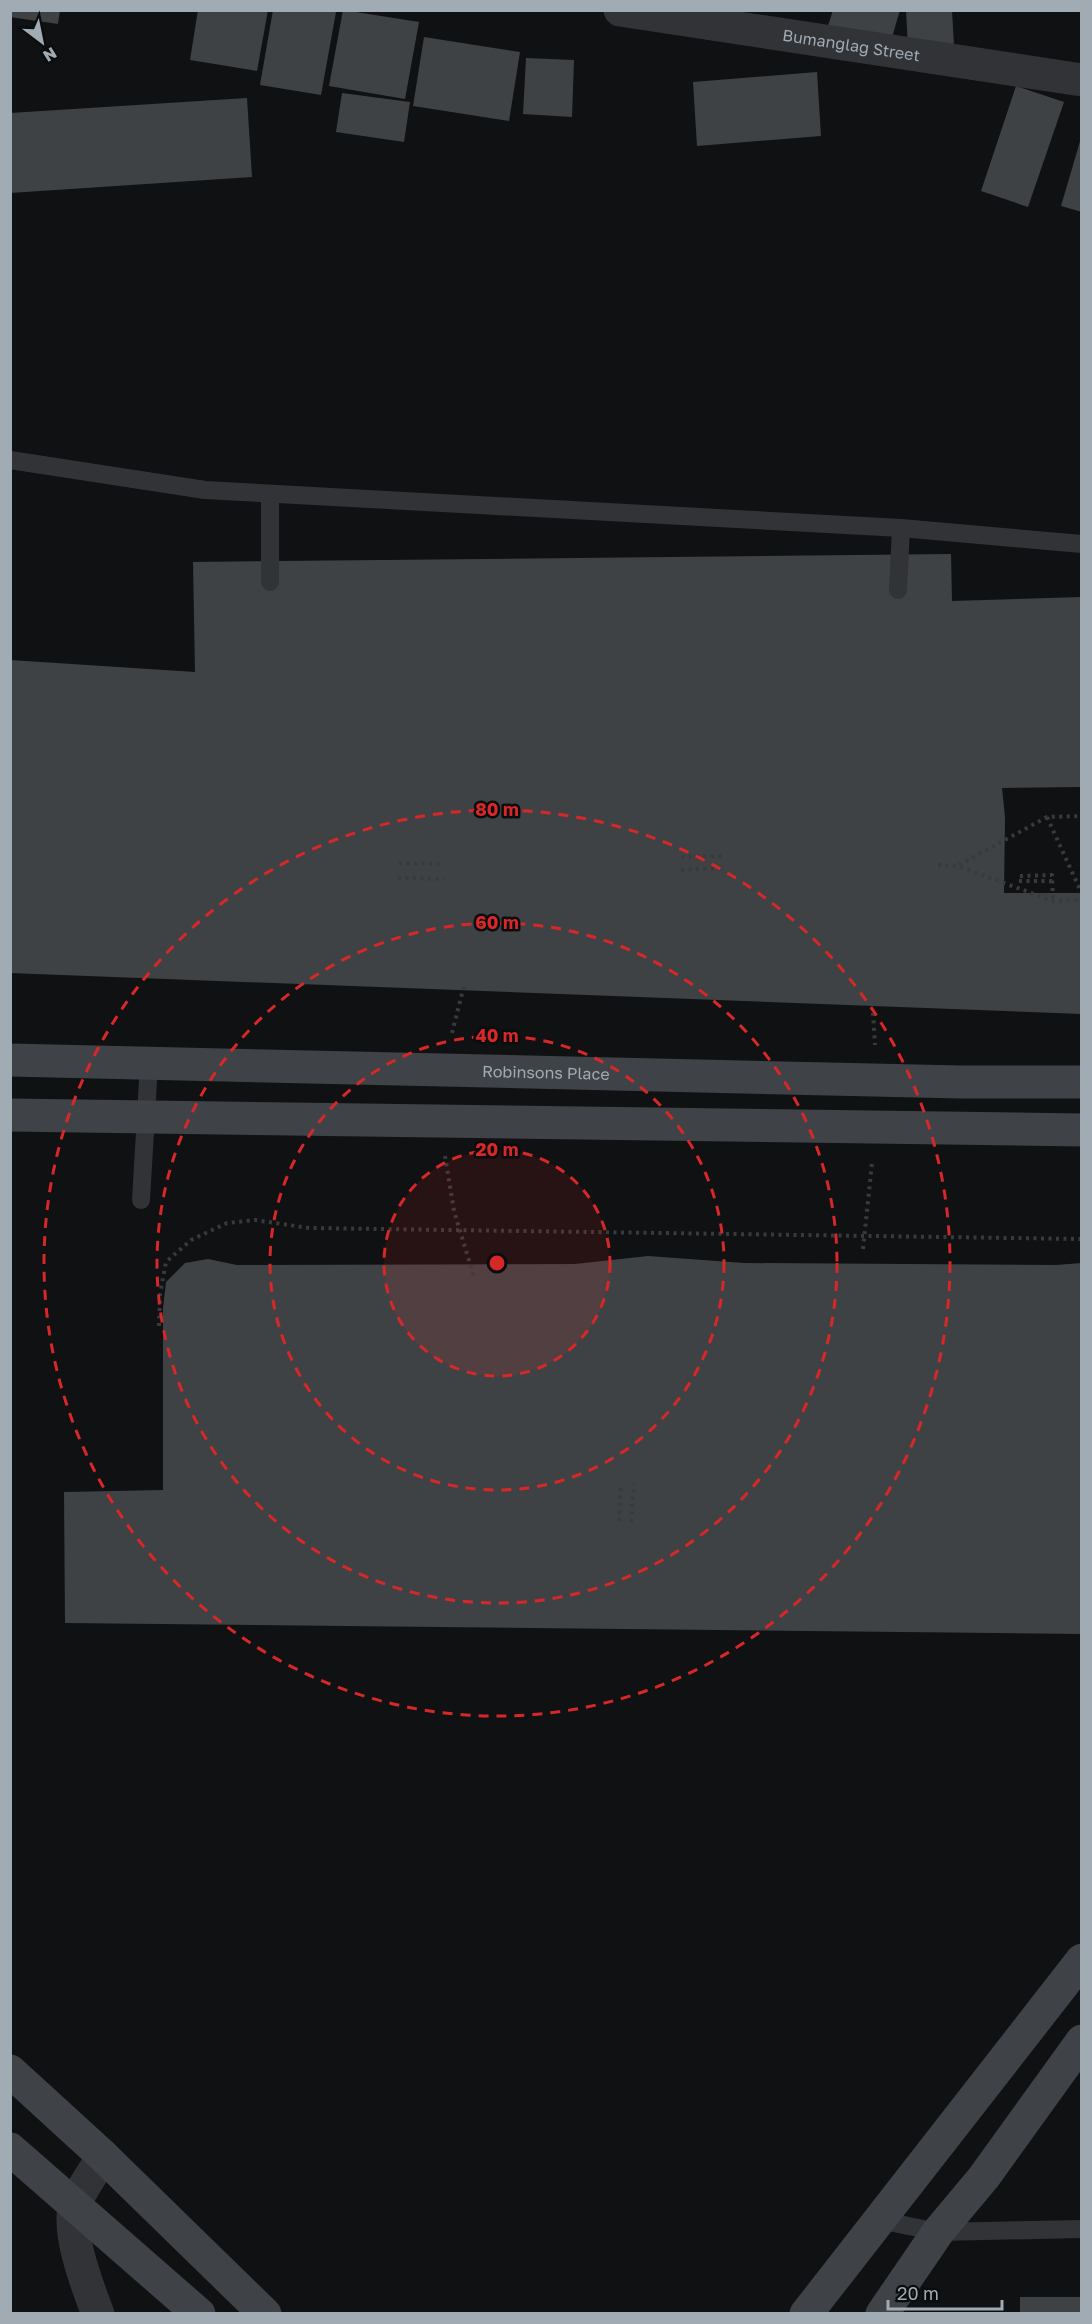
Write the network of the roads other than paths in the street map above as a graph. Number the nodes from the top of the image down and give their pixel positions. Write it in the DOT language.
graph roads {
  1 [pos="620,10"];
  2 [pos="779,22"];
  3 [pos="1082,80"];
  4 [pos="10,460"];
  5 [pos="270,495"];
  6 [pos="900,528"];
  7 [pos="1082,544"];
  8 [pos="270,582"];
  9 [pos="898,590"];
  10 [pos="10,1060"];
  11 [pos="149,1063"];
  12 [pos="1082,1082"];
  13 [pos="10,1115"];
  14 [pos="146,1117"];
  15 [pos="1082,1130"];
  16 [pos="141,1200"];
  17 [pos="1082,1960"];
  18 [pos="1082,2041"];
  19 [pos="10,2071"];
  20 [pos="10,2149"];
  21 [pos="103,2156"];
  22 [pos="75,2205"];
  23 [pos="879,2220"];
  24 [pos="1082,2229"];
  25 [pos="938,2232"];
  26 [pos="98,2313"];
  27 [pos="199,2313"];
  28 [pos="265,2313"];
  29 [pos="806,2313"];
  30 [pos="882,2313"];
  1 -- 2 [label="street, Bumanglag Street"];
  2 -- 3 [label="street, Bumanglag Street"];
  4 -- 5 [label="lane"];
  5 -- 6 [label="lane"];
  5 -- 8 [label="lane"];
  6 -- 7 [label="lane"];
  6 -- 9 [label="lane"];
  10 -- 11 [label="street, Robinsons Place"];
  11 -- 12 [label="street, Robinsons Place"];
  11 -- 14 [label="lane"];
  13 -- 14 [label="street"];
  14 -- 15 [label="street"];
  14 -- 16 [label="lane"];
  17 -- 23 [label="street"];
  18 -- 25 [label="street"];
  19 -- 21 [label="street"];
  20 -- 22 [label="street"];
  21 -- 22 [label="street"];
  21 -- 28 [label="street"];
  22 -- 26 [label="street"];
  22 -- 27 [label="street"];
  23 -- 25 [label="lane"];
  23 -- 29 [label="street"];
  24 -- 25 [label="lane"];
  25 -- 30 [label="street"];
}
